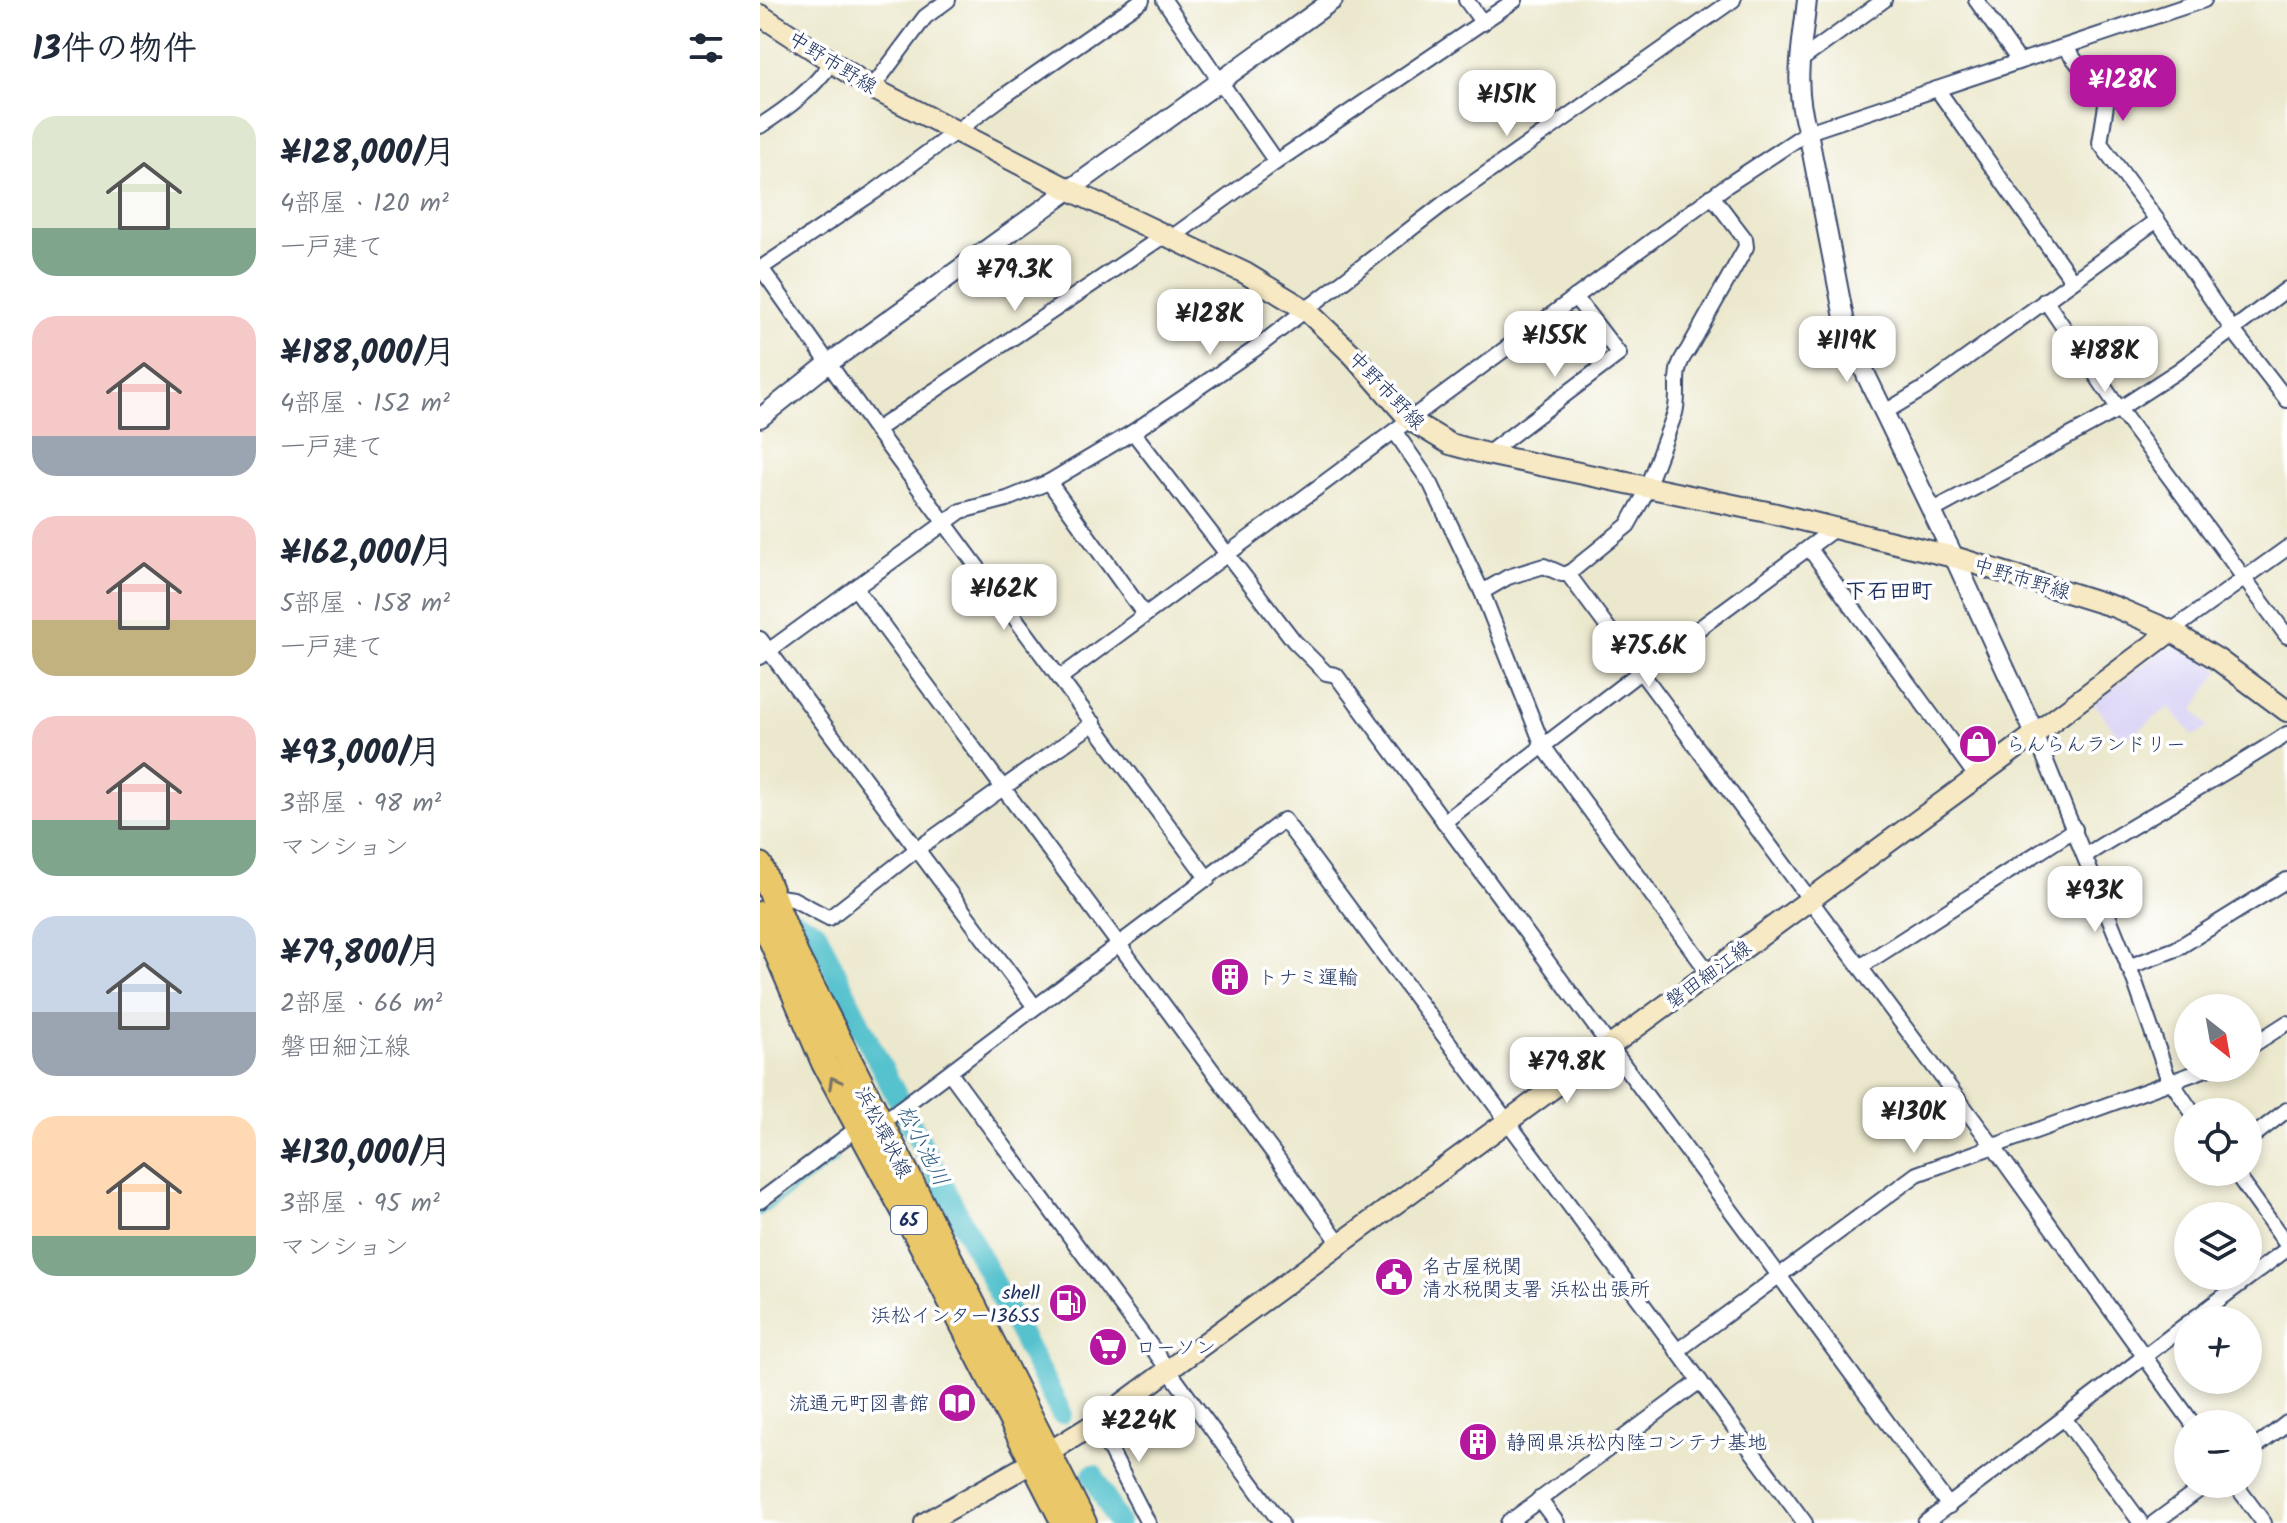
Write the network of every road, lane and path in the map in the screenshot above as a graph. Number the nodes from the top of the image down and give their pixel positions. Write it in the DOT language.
graph roads {
  1 [pos="948,0"];
  2 [pos="1142,0"];
  3 [pos="1164,0"];
  4 [pos="1333,0"];
  5 [pos="1466,0"];
  6 [pos="1515,0"];
  7 [pos="1733,0"];
  8 [pos="1807,0"];
  9 [pos="1884,0"];
  10 [pos="1976,0"];
  11 [pos="2203,0"];
  12 [pos="760,15"];
  13 [pos="1483,23"];
  14 [pos="2065,48"];
  15 [pos="1801,60"];
  16 [pos="2019,61"];
  17 [pos="831,63"];
  18 [pos="1221,82"];
  19 [pos="872,88"];
  20 [pos="1937,89"];
  21 [pos="760,126"];
  22 [pos="956,132"];
  23 [pos="1808,132"];
  24 [pos="1276,162"];
  25 [pos="1070,190"];
  26 [pos="1712,196"];
  27 [pos="2157,220"];
  28 [pos="1171,238"];
  29 [pos="760,265"];
  30 [pos="2072,280"];
  31 [pos="2287,289"];
  32 [pos="1575,297"];
  33 [pos="2045,300"];
  34 [pos="1306,310"];
  35 [pos="2232,329"];
  36 [pos="829,363"];
  37 [pos="2287,400"];
  38 [pos="2119,409"];
  39 [pos="1885,412"];
  40 [pos="760,418"];
  41 [pos="1403,426"];
  42 [pos="876,430"];
  43 [pos="1133,432"];
  44 [pos="1487,454"];
  45 [pos="1049,482"];
  46 [pos="1646,487"];
  47 [pos="1932,511"];
  48 [pos="945,522"];
  49 [pos="1834,529"];
  50 [pos="1809,548"];
  51 [pos="2287,548"];
  52 [pos="1228,556"];
  53 [pos="1954,557"];
  54 [pos="1568,574"];
  55 [pos="2244,579"];
  56 [pos="855,588"];
  57 [pos="1482,592"];
  58 [pos="1145,615"];
  59 [pos="2171,631"];
  60 [pos="2287,636"];
  61 [pos="763,649"];
  62 [pos="1640,672"];
  63 [pos="1061,677"];
  64 [pos="2287,711"];
  65 [pos="1094,723"];
  66 [pos="2035,734"];
  67 [pos="2287,734"];
  68 [pos="1543,746"];
  69 [pos="1976,776"];
  70 [pos="1002,789"];
  71 [pos="1444,822"];
  72 [pos="2075,829"];
  73 [pos="916,850"];
  74 [pos="2086,855"];
  75 [pos="760,865"];
  76 [pos="1208,879"];
  77 [pos="2287,880"];
  78 [pos="1810,899"];
  79 [pos="763,909"];
  80 [pos="1118,944"];
  81 [pos="1860,967"];
  82 [pos="2128,967"];
  83 [pos="1709,973"];
  84 [pos="1035,1007"];
  85 [pos="2286,1026"];
  86 [pos="2262,1040"];
  87 [pos="1609,1048"];
  88 [pos="950,1073"];
  89 [pos="2174,1082"];
  90 [pos="2171,1083"];
  91 [pos="2182,1098"];
  92 [pos="2287,1110"];
  93 [pos="1507,1121"];
  94 [pos="876,1122"];
  95 [pos="2262,1129"];
  96 [pos="1993,1146"];
  97 [pos="2245,1186"];
  98 [pos="760,1201"];
  99 [pos="1340,1243"];
  100 [pos="2287,1247"];
  101 [pos="1779,1275"];
  102 [pos="2210,1306"];
  103 [pos="2174,1333"];
  104 [pos="1677,1351"];
  105 [pos="2145,1355"];
  106 [pos="1169,1369"];
  107 [pos="1700,1381"];
  108 [pos="2183,1410"];
  109 [pos="2064,1418"];
  110 [pos="1096,1423"];
  111 [pos="2287,1423"];
  112 [pos="2262,1442"];
  113 [pos="1040,1458"];
  114 [pos="2188,1498"];
  115 [pos="2245,1498"];
  116 [pos="1539,1499"];
  117 [pos="1949,1506"];
  118 [pos="925,1523"];
  119 [pos="1064,1523"];
  120 [pos="1084,1523"];
  121 [pos="1148,1523"];
  122 [pos="1281,1523"];
  123 [pos="1508,1523"];
  124 [pos="1557,1523"];
  125 [pos="1805,1523"];
  126 [pos="1925,1523"];
  127 [pos="2141,1523"];
  128 [pos="2154,1523"];
  129 [pos="2264,1523"];
  1 -- 19 [label="street"];
  2 -- 22 [label="street"];
  3 -- 18 [label="street"];
  4 -- 18 [label="street"];
  5 -- 13 [label="street"];
  6 -- 13 [label="street"];
  7 -- 34 [label="street"];
  8 -- 15 [label="street"];
  9 -- 15 [label="street"];
  10 -- 16 [label="street"];
  11 -- 14 [label="street"];
  12 -- 17 [label="main road, 中野市野線"];
  13 -- 24 [label="street"];
  14 -- 16 [label="street"];
  14 -- 27 [label="street"];
  15 -- 23 [label="street"];
  16 -- 20 [label="street"];
  17 -- 19 [label="main road, 中野市野線"];
  17 -- 21 [label="street"];
  18 -- 24 [label="street"];
  18 -- 25 [label="street"];
  19 -- 22 [label="main road, 中野市野線"];
  20 -- 23 [label="street"];
  20 -- 30 [label="street"];
  22 -- 25 [label="main road, 中野市野線"];
  22 -- 29 [label="street"];
  23 -- 26 [label="street"];
  23 -- 39 [label="street"];
  24 -- 28 [label="street"];
  25 -- 28 [label="main road, 中野市野線"];
  25 -- 36 [label="street"];
  26 -- 32 [label="street"];
  26 -- 46 [label="street"];
  27 -- 30 [label="street"];
  27 -- 35 [label="street"];
  28 -- 34 [label="main road, 中野市野線"];
  28 -- 42 [label="street"];
  29 -- 36 [label="street"];
  30 -- 33 [label="street"];
  31 -- 35 [label="street"];
  32 -- 41 [label="street"];
  32 -- 44 [label="street"];
  33 -- 38 [label="street"];
  33 -- 39 [label="street"];
  34 -- 41 [label="main road, 中野市野線"];
  34 -- 43 [label="street"];
  35 -- 37 [label="street"];
  35 -- 38 [label="street"];
  36 -- 40 [label="street"];
  36 -- 42 [label="street"];
  38 -- 47 [label="street"];
  38 -- 55 [label="street"];
  39 -- 47 [label="street"];
  41 -- 44 [label="main road, 中野市野線"];
  41 -- 52 [label="street"];
  41 -- 57 [label="street"];
  42 -- 48 [label="street"];
  43 -- 45 [label="street"];
  43 -- 52 [label="street"];
  44 -- 46 [label="main road, 中野市野線"];
  45 -- 48 [label="street"];
  45 -- 58 [label="street"];
  46 -- 49 [label="main road, 中野市野線"];
  46 -- 54 [label="street"];
  47 -- 53 [label="street"];
  48 -- 56 [label="street"];
  48 -- 63 [label="street"];
  49 -- 50 [label="street"];
  49 -- 53 [label="main road, 中野市野線"];
  50 -- 62 [label="street"];
  50 -- 69 [label="street"];
  51 -- 55 [label="street"];
  52 -- 58 [label="street"];
  52 -- 71 [label="street"];
  53 -- 59 [label="main road, 中野市野線"];
  53 -- 66 [label="street"];
  54 -- 57 [label="street"];
  54 -- 62 [label="street"];
  55 -- 59 [label="street"];
  55 -- 60 [label="street"];
  56 -- 61 [label="street"];
  56 -- 70 [label="street"];
  57 -- 68 [label="street"];
  58 -- 63 [label="street"];
  59 -- 64 [label="main road"];
  59 -- 66 [label="main road, 磐田細江線"];
  61 -- 73 [label="street"];
  62 -- 68 [label="street"];
  62 -- 78 [label="street"];
  63 -- 65 [label="street"];
  65 -- 70 [label="street"];
  65 -- 76 [label="street"];
  66 -- 69 [label="main road, 磐田細江線"];
  66 -- 72 [label="street"];
  67 -- 74 [label="street"];
  68 -- 71 [label="street"];
  68 -- 83 [label="street"];
  69 -- 78 [label="main road, 磐田細江線"];
  70 -- 73 [label="street"];
  70 -- 80 [label="street"];
  71 -- 87 [label="street"];
  72 -- 74 [label="street"];
  72 -- 81 [label="street"];
  73 -- 79 [label="street"];
  73 -- 84 [label="street"];
  74 -- 82 [label="street"];
  75 -- 79 [label="main road, 浜松環状線 / 65"];
  76 -- 80 [label="street"];
  76 -- 93 [label="street"];
  77 -- 82 [label="street"];
  78 -- 81 [label="street"];
  78 -- 83 [label="main road, 磐田細江線"];
  79 -- 94 [label="main road, 浜松環状線 / 65"];
  94 -- 79 [label="main road, 浜松環状線 / 65, one-way"];
  80 -- 84 [label="street"];
  80 -- 99 [label="street"];
  81 -- 96 [label="street"];
  82 -- 90 [label="street"];
  83 -- 87 [label="main road, 磐田細江線"];
  84 -- 88 [label="street"];
  85 -- 86 [label="street"];
  87 -- 93 [label="main road, 磐田細江線"];
  87 -- 101 [label="street"];
  88 -- 94 [label="street"];
  88 -- 106 [label="street"];
  89 -- 90 [label="street"];
  90 -- 91 [label="street"];
  90 -- 96 [label="street"];
  92 -- 95 [label="street"];
  93 -- 99 [label="main road, 磐田細江線"];
  93 -- 104 [label="street"];
  94 -- 98 [label="street"];
  94 -- 113 [label="main road, 浜松環状線 / 65"];
  96 -- 101 [label="street"];
  96 -- 105 [label="street"];
  97 -- 100 [label="street"];
  99 -- 106 [label="main road, 磐田細江線"];
  100 -- 102 [label="street"];
  101 -- 104 [label="street"];
  101 -- 117 [label="street"];
  103 -- 105 [label="street"];
  104 -- 107 [label="street"];
  105 -- 108 [label="street"];
  105 -- 109 [label="street"];
  106 -- 110 [label="main road, 磐田細江線"];
  106 -- 122 [label="street"];
  107 -- 116 [label="street"];
  107 -- 125 [label="street"];
  109 -- 117 [label="street"];
  109 -- 127 [label="street"];
  110 -- 113 [label="main road, 磐田細江線"];
  110 -- 121 [label="street"];
  111 -- 112 [label="street"];
  113 -- 118 [label="main road, 磐田細江線"];
  113 -- 119 [label="main road, 浜松環状線 / 65"];
  113 -- 120 [label="main road, 浜松環状線 / 65"];
  114 -- 128 [label="street"];
  115 -- 129 [label="street"];
  116 -- 123 [label="street"];
  116 -- 124 [label="street"];
  117 -- 126 [label="street"];
}
